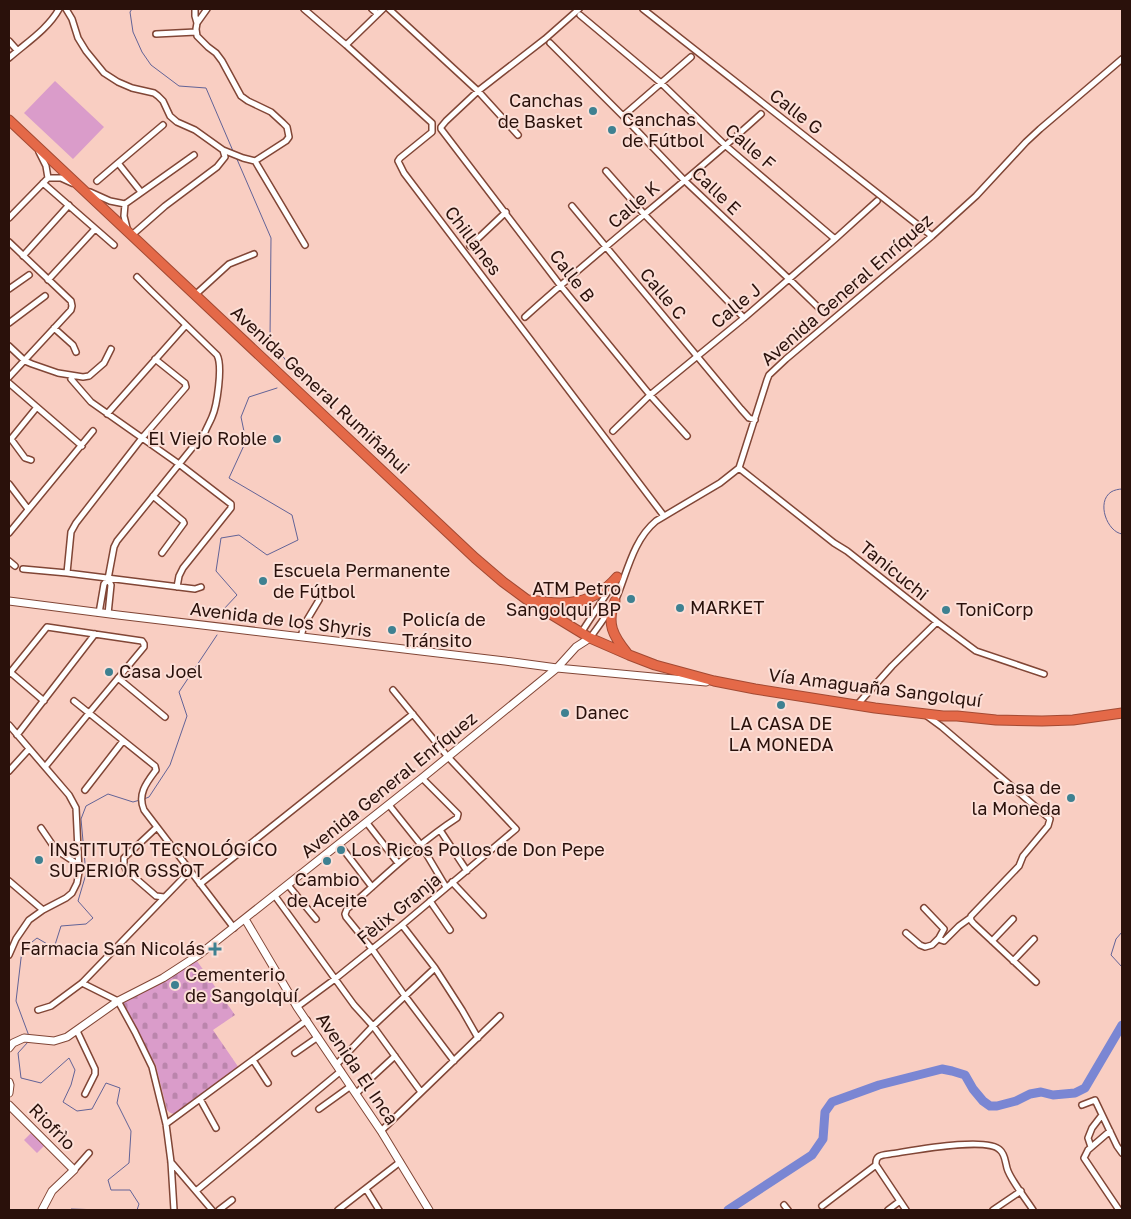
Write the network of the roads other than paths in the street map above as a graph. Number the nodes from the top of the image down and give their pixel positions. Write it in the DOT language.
graph roads {
  1 [pos="50,9"];
  2 [pos="66,9"];
  3 [pos="195,9"];
  4 [pos="207,9"];
  5 [pos="304,9"];
  6 [pos="372,9"];
  7 [pos="384,9"];
  8 [pos="389,9"];
  9 [pos="643,9"];
  10 [pos="57,12"];
  11 [pos="580,12"];
  12 [pos="378,14"];
  13 [pos="197,23"];
  14 [pos="196,32"];
  15 [pos="156,34"];
  16 [pos="9,41"];
  17 [pos="550,43"];
  18 [pos="346,44"];
  19 [pos="18,50"];
  20 [pos="691,57"];
  21 [pos="9,58"];
  22 [pos="1122,59"];
  23 [pos="661,83"];
  24 [pos="478,91"];
  25 [pos="761,114"];
  26 [pos="624,116"];
  27 [pos="9,120"];
  28 [pos="163,125"];
  29 [pos="518,135"];
  30 [pos="35,144"];
  31 [pos="726,146"];
  32 [pos="223,150"];
  33 [pos="194,154"];
  34 [pos="255,161"];
  35 [pos="118,163"];
  36 [pos="606,171"];
  37 [pos="48,178"];
  38 [pos="684,180"];
  39 [pos="96,181"];
  40 [pos="43,183"];
  41 [pos="78,185"];
  42 [pos="141,192"];
  43 [pos="876,201"];
  44 [pos="125,204"];
  45 [pos="69,205"];
  46 [pos="572,206"];
  47 [pos="506,212"];
  48 [pos="644,214"];
  49 [pos="9,218"];
  50 [pos="95,229"];
  51 [pos="131,234"];
  52 [pos="932,236"];
  53 [pos="835,239"];
  54 [pos="9,242"];
  55 [pos="304,245"];
  56 [pos="114,246"];
  57 [pos="470,246"];
  58 [pos="605,248"];
  59 [pos="254,254"];
  60 [pos="23,256"];
  61 [pos="29,275"];
  62 [pos="137,277"];
  63 [pos="789,279"];
  64 [pos="48,280"];
  65 [pos="560,284"];
  66 [pos="9,289"];
  67 [pos="195,295"];
  68 [pos="45,296"];
  69 [pos="824,313"];
  70 [pos="524,317"];
  71 [pos="744,318"];
  72 [pos="9,322"];
  73 [pos="186,325"];
  74 [pos="54,328"];
  75 [pos="10,346"];
  76 [pos="112,349"];
  77 [pos="76,352"];
  78 [pos="697,356"];
  79 [pos="156,359"];
  80 [pos="25,360"];
  81 [pos="9,378"];
  82 [pos="71,379"];
  83 [pos="9,383"];
  84 [pos="650,395"];
  85 [pos="37,407"];
  86 [pos="107,414"];
  87 [pos="755,420"];
  88 [pos="92,431"];
  89 [pos="613,431"];
  90 [pos="687,436"];
  91 [pos="142,438"];
  92 [pos="82,446"];
  93 [pos="31,460"];
  94 [pos="179,464"];
  95 [pos="739,468"];
  96 [pos="9,484"];
  97 [pos="153,496"];
  98 [pos="28,509"];
  99 [pos="664,516"];
  100 [pos="9,533"];
  101 [pos="162,553"];
  102 [pos="9,561"];
  103 [pos="630,563"];
  104 [pos="15,566"];
  105 [pos="23,569"];
  106 [pos="66,573"];
  107 [pos="618,577"];
  108 [pos="108,578"];
  109 [pos="177,587"];
  110 [pos="200,587"];
  111 [pos="526,599"];
  112 [pos="319,600"];
  113 [pos="9,601"];
  114 [pos="615,601"];
  115 [pos="98,613"];
  116 [pos="108,614"];
  117 [pos="936,622"];
  118 [pos="581,633"];
  119 [pos="95,634"];
  120 [pos="301,637"];
  121 [pos="590,638"];
  122 [pos="576,647"];
  123 [pos="629,655"];
  124 [pos="557,668"];
  125 [pos="10,673"];
  126 [pos="1044,674"];
  127 [pos="118,678"];
  128 [pos="729,684"];
  129 [pos="393,690"];
  130 [pos="44,701"];
  131 [pos="74,701"];
  132 [pos="857,705"];
  133 [pos="89,713"];
  134 [pos="923,713"];
  135 [pos="1122,713"];
  136 [pos="414,714"];
  137 [pos="165,717"];
  138 [pos="9,725"];
  139 [pos="17,735"];
  140 [pos="123,741"];
  141 [pos="30,749"];
  142 [pos="448,757"];
  143 [pos="45,767"];
  144 [pos="9,771"];
  145 [pos="422,778"];
  146 [pos="85,790"];
  147 [pos="389,805"];
  148 [pos="367,823"];
  149 [pos="41,828"];
  150 [pos="156,828"];
  151 [pos="440,830"];
  152 [pos="339,844"];
  153 [pos="421,845"];
  154 [pos="398,863"];
  155 [pos="79,865"];
  156 [pos="190,871"];
  157 [pos="467,871"];
  158 [pos="9,881"];
  159 [pos="452,882"];
  160 [pos="200,884"];
  161 [pos="288,885"];
  162 [pos="372,887"];
  163 [pos="446,887"];
  164 [pos="275,896"];
  165 [pos="164,897"];
  166 [pos="430,901"];
  167 [pos="924,908"];
  168 [pos="43,910"];
  169 [pos="483,915"];
  170 [pos="970,918"];
  171 [pos="245,919"];
  172 [pos="316,919"];
  173 [pos="1013,919"];
  174 [pos="402,925"];
  175 [pos="234,928"];
  176 [pos="450,930"];
  177 [pos="906,933"];
  178 [pos="939,938"];
  179 [pos="1034,939"];
  180 [pos="992,941"];
  181 [pos="372,949"];
  182 [pos="9,955"];
  183 [pos="1013,961"];
  184 [pos="435,968"];
  185 [pos="335,979"];
  186 [pos="1036,982"];
  187 [pos="82,983"];
  188 [pos="405,996"];
  189 [pos="118,1001"];
  190 [pos="297,1007"];
  191 [pos="38,1010"];
  192 [pos="500,1016"];
  193 [pos="307,1020"];
  194 [pos="373,1026"];
  195 [pos="77,1031"];
  196 [pos="318,1036"];
  197 [pos="478,1038"];
  198 [pos="9,1048"];
  199 [pos="295,1053"];
  200 [pos="395,1056"];
  201 [pos="253,1060"];
  202 [pos="454,1061"];
  203 [pos="336,1064"];
  204 [pos="341,1071"];
  205 [pos="9,1082"];
  206 [pos="268,1083"];
  207 [pos="351,1086"];
  208 [pos="421,1092"];
  209 [pos="9,1093"];
  210 [pos="85,1094"];
  211 [pos="356,1094"];
  212 [pos="200,1099"];
  213 [pos="9,1104"];
  214 [pos="1082,1104"];
  215 [pos="319,1109"];
  216 [pos="1102,1115"];
  217 [pos="166,1124"];
  218 [pos="216,1128"];
  219 [pos="381,1131"];
  220 [pos="1110,1131"];
  221 [pos="1091,1147"];
  222 [pos="89,1153"];
  223 [pos="1122,1153"];
  224 [pos="171,1162"];
  225 [pos="400,1162"];
  226 [pos="876,1164"];
  227 [pos="74,1170"];
  228 [pos="366,1189"];
  229 [pos="196,1191"];
  230 [pos="1021,1191"];
  231 [pos="232,1200"];
  232 [pos="900,1201"];
  233 [pos="784,1205"];
  234 [pos="822,1206"];
  235 [pos="42,1210"];
  236 [pos="174,1210"];
  237 [pos="212,1210"];
  238 [pos="219,1210"];
  239 [pos="338,1210"];
  240 [pos="380,1210"];
  241 [pos="429,1210"];
  242 [pos="788,1210"];
  243 [pos="888,1210"];
  244 [pos="906,1210"];
  245 [pos="993,1210"];
  246 [pos="1034,1210"];
  247 [pos="1119,1210"];
  1 -- 10 [label="street"];
  2 -- 32 [label="street"];
  3 -- 13 [label="street"];
  4 -- 13 [label="street"];
  5 -- 18 [label="street, Chillanes"];
  6 -- 12 [label="street"];
  7 -- 12 [label="street"];
  8 -- 24 [label="street"];
  9 -- 52 [label="street, Calle G"];
  10 -- 19 [label="street"];
  11 -- 23 [label="street, Calle F"];
  11 -- 24 [label="street"];
  12 -- 18 [label="street"];
  13 -- 14 [label="street"];
  14 -- 15 [label="street"];
  14 -- 34 [label="street"];
  16 -- 19 [label="street"];
  17 -- 26 [label="street, Calle E"];
  18 -- 99 [label="street, Chillanes"];
  19 -- 21 [label="street"];
  20 -- 23 [label="street"];
  22 -- 52 [label="street, Avenida General Enríquez"];
  23 -- 26 [label="street"];
  23 -- 31 [label="street, Calle F"];
  24 -- 29 [label="street"];
  24 -- 47 [label="street, Calle B"];
  25 -- 31 [label="street, Calle K"];
  26 -- 38 [label="street, Calle E"];
  27 -- 30 [label="highway, Avenida General Rumiñahui"];
  28 -- 35 [label="street"];
  30 -- 37 [label="street"];
  30 -- 41 [label="highway, Avenida General Rumiñahui"];
  31 -- 38 [label="street, Calle K"];
  31 -- 53 [label="street, Calle F"];
  32 -- 34 [label="street"];
  32 -- 51 [label="street"];
  33 -- 42 [label="street"];
  34 -- 55 [label="street"];
  35 -- 39 [label="street"];
  35 -- 42 [label="street"];
  36 -- 48 [label="street"];
  37 -- 40 [label="street"];
  37 -- 41 [label="street"];
  38 -- 48 [label="street, Calle K"];
  38 -- 63 [label="street, Calle E"];
  40 -- 45 [label="street"];
  40 -- 49 [label="street"];
  41 -- 44 [label="street"];
  41 -- 51 [label="highway, Avenida General Rumiñahui"];
  42 -- 44 [label="street"];
  43 -- 53 [label="street, Calle J"];
  44 -- 51 [label="street"];
  45 -- 50 [label="street"];
  45 -- 60 [label="street"];
  46 -- 58 [label="street, Calle C"];
  47 -- 57 [label="street"];
  47 -- 65 [label="street, Calle B"];
  48 -- 58 [label="street, Calle K"];
  48 -- 71 [label="street"];
  50 -- 56 [label="street"];
  50 -- 64 [label="street"];
  51 -- 67 [label="highway, Avenida General Rumiñahui"];
  52 -- 87 [label="street, Avenida General Enríquez"];
  53 -- 63 [label="street, Calle J"];
  54 -- 60 [label="street"];
  58 -- 65 [label="street, Calle K"];
  58 -- 78 [label="street, Calle C"];
  59 -- 67 [label="street"];
  60 -- 64 [label="street"];
  61 -- 66 [label="street"];
  62 -- 73 [label="street"];
  63 -- 69 [label="street, Calle E"];
  63 -- 71 [label="street, Calle J"];
  64 -- 74 [label="street"];
  65 -- 70 [label="street, Calle K"];
  65 -- 84 [label="street, Calle B"];
  67 -- 111 [label="highway, Avenida General Rumiñahui"];
  68 -- 72 [label="street"];
  71 -- 78 [label="street, Calle J"];
  73 -- 79 [label="street"];
  73 -- 94 [label="street"];
  74 -- 77 [label="street"];
  74 -- 80 [label="street"];
  75 -- 80 [label="street"];
  76 -- 80 [label="street"];
  78 -- 84 [label="street, Calle J"];
  78 -- 87 [label="street, Calle C"];
  79 -- 86 [label="street"];
  79 -- 91 [label="street"];
  80 -- 81 [label="street"];
  82 -- 86 [label="street"];
  83 -- 85 [label="street"];
  84 -- 89 [label="street, Calle J"];
  84 -- 90 [label="street, Calle B"];
  85 -- 92 [label="street"];
  85 -- 93 [label="street"];
  86 -- 91 [label="street"];
  87 -- 95 [label="street, Avenida General Enríquez"];
  88 -- 92 [label="street"];
  91 -- 94 [label="street"];
  91 -- 106 [label="street"];
  92 -- 98 [label="street"];
  94 -- 97 [label="street"];
  94 -- 109 [label="street"];
  95 -- 99 [label="street, Avenida General Enríquez"];
  95 -- 117 [label="street, Tanicuchi"];
  96 -- 98 [label="street"];
  97 -- 101 [label="street"];
  97 -- 108 [label="street"];
  98 -- 100 [label="street"];
  99 -- 103 [label="street, Avenida General Enríquez"];
  102 -- 104 [label="street"];
  103 -- 107 [label="street, Avenida General Enríquez"];
  103 -- 114 [label="street, Avenida General Enríquez"];
  105 -- 106 [label="street"];
  106 -- 108 [label="street"];
  107 -- 111 [label="highway"];
  107 -- 118 [label="street, Avenida General Enríquez"];
  108 -- 109 [label="street"];
  108 -- 115 [label="street"];
  108 -- 116 [label="street"];
  109 -- 110 [label="street"];
  111 -- 118 [label="highway, Avenida General Rumiñahui"];
  112 -- 120 [label="street"];
  113 -- 115 [label="street, Avenida de los Shyris"];
  114 -- 121 [label="street, Avenida General Enríquez"];
  114 -- 123 [label="highway"];
  115 -- 116 [label="street, Avenida de los Shyris"];
  116 -- 120 [label="street, Avenida de los Shyris"];
  117 -- 126 [label="street, Tanicuchi"];
  117 -- 132 [label="street"];
  118 -- 121 [label="highway, Avenida General Rumiñahui"];
  118 -- 122 [label="street, Avenida General Enríquez"];
  119 -- 125 [label="street"];
  119 -- 127 [label="street"];
  119 -- 130 [label="street"];
  120 -- 124 [label="street, Avenida de los Shyris"];
  121 -- 122 [label="street, Avenida General Enríquez"];
  121 -- 123 [label="highway, Avenida General Rumiñahui"];
  122 -- 124 [label="street, Avenida General Enríquez"];
  123 -- 128 [label="highway, Vía Amaguaña Sangolquí"];
  124 -- 128 [label="street, Avenida de los Shyris"];
  124 -- 142 [label="street, Avenida General Enríquez"];
  125 -- 130 [label="street"];
  127 -- 133 [label="street"];
  127 -- 137 [label="street"];
  128 -- 132 [label="highway, Vía Amaguaña Sangolquí"];
  129 -- 136 [label="street"];
  130 -- 139 [label="street"];
  131 -- 133 [label="street"];
  132 -- 134 [label="highway, Vía Amaguaña Sangolquí"];
  133 -- 140 [label="street"];
  133 -- 143 [label="street"];
  134 -- 135 [label="highway, Vía Amaguaña Sangolquí"];
  134 -- 170 [label="street"];
  136 -- 142 [label="street"];
  136 -- 160 [label="street"];
  138 -- 139 [label="street"];
  139 -- 141 [label="street"];
  140 -- 146 [label="street"];
  140 -- 150 [label="street"];
  141 -- 143 [label="street"];
  141 -- 144 [label="street"];
  142 -- 145 [label="street, Avenida General Enríquez"];
  142 -- 157 [label="street, Fèlix Granja"];
  143 -- 155 [label="street"];
  145 -- 147 [label="street, Avenida General Enríquez"];
  145 -- 151 [label="street"];
  147 -- 148 [label="street, Avenida General Enríquez"];
  147 -- 153 [label="street"];
  148 -- 152 [label="street, Avenida General Enríquez"];
  148 -- 154 [label="street"];
  149 -- 155 [label="street"];
  150 -- 156 [label="street"];
  150 -- 165 [label="street"];
  151 -- 153 [label="street"];
  151 -- 157 [label="street"];
  152 -- 161 [label="street, Avenida General Enríquez"];
  152 -- 162 [label="street"];
  153 -- 154 [label="street"];
  153 -- 163 [label="street"];
  154 -- 162 [label="street"];
  155 -- 168 [label="street"];
  156 -- 160 [label="street"];
  156 -- 165 [label="street"];
  157 -- 159 [label="street, Fèlix Granja"];
  158 -- 168 [label="street"];
  159 -- 163 [label="street, Fèlix Granja"];
  159 -- 169 [label="street"];
  160 -- 175 [label="street"];
  161 -- 164 [label="street, Avenida General Enríquez"];
  161 -- 172 [label="street"];
  162 -- 181 [label="street"];
  163 -- 166 [label="street, Fèlix Granja"];
  164 -- 171 [label="street, Avenida General Enríquez"];
  164 -- 185 [label="street"];
  165 -- 187 [label="street"];
  166 -- 174 [label="street, Fèlix Granja"];
  166 -- 176 [label="street"];
  167 -- 178 [label="street"];
  168 -- 182 [label="street"];
  170 -- 178 [label="street"];
  170 -- 180 [label="street"];
  171 -- 175 [label="street, Avenida General Enríquez"];
  171 -- 190 [label="street, Avenida El Inca"];
  173 -- 180 [label="street"];
  174 -- 181 [label="street, Fèlix Granja"];
  174 -- 184 [label="street"];
  175 -- 189 [label="street, Avenida General Enríquez"];
  177 -- 178 [label="street"];
  179 -- 183 [label="street"];
  180 -- 183 [label="street"];
  181 -- 185 [label="street, Fèlix Granja"];
  181 -- 188 [label="street"];
  183 -- 186 [label="street"];
  184 -- 188 [label="street"];
  184 -- 197 [label="street"];
  185 -- 190 [label="street, Fèlix Granja"];
  185 -- 194 [label="street"];
  187 -- 189 [label="street"];
  187 -- 191 [label="street"];
  188 -- 194 [label="street"];
  188 -- 202 [label="street"];
  189 -- 195 [label="street, Avenida General Enríquez"];
  189 -- 217 [label="street"];
  190 -- 193 [label="street, Avenida El Inca"];
  192 -- 197 [label="street"];
  193 -- 196 [label="street, Avenida El Inca"];
  193 -- 201 [label="street"];
  194 -- 200 [label="street"];
  194 -- 203 [label="street"];
  195 -- 198 [label="street, Avenida General Enríquez"];
  195 -- 210 [label="street"];
  196 -- 199 [label="street"];
  196 -- 203 [label="street, Avenida El Inca"];
  197 -- 202 [label="street"];
  200 -- 208 [label="street"];
  200 -- 211 [label="street"];
  201 -- 206 [label="street"];
  201 -- 212 [label="street"];
  202 -- 208 [label="street"];
  203 -- 204 [label="street, Avenida El Inca"];
  204 -- 207 [label="street, Avenida El Inca"];
  204 -- 229 [label="street"];
  205 -- 209 [label="street"];
  207 -- 211 [label="street, Avenida El Inca"];
  207 -- 215 [label="street"];
  208 -- 219 [label="street"];
  211 -- 219 [label="street, Avenida El Inca"];
  212 -- 217 [label="street"];
  212 -- 218 [label="street"];
  213 -- 227 [label="street, Riofrìo"];
  214 -- 216 [label="street"];
  216 -- 220 [label="street"];
  216 -- 221 [label="street"];
  217 -- 224 [label="street"];
  219 -- 225 [label="street, Avenida El Inca"];
  220 -- 221 [label="street"];
  220 -- 223 [label="street"];
  221 -- 247 [label="street"];
  222 -- 227 [label="street"];
  224 -- 229 [label="street"];
  224 -- 236 [label="street"];
  225 -- 228 [label="street"];
  225 -- 241 [label="street, Avenida El Inca"];
  226 -- 230 [label="street"];
  226 -- 232 [label="street"];
  226 -- 234 [label="street"];
  227 -- 235 [label="street"];
  228 -- 239 [label="street"];
  228 -- 240 [label="street"];
  229 -- 237 [label="street"];
  230 -- 245 [label="street"];
  230 -- 246 [label="street"];
  231 -- 238 [label="street"];
  232 -- 243 [label="street"];
  232 -- 244 [label="street"];
  233 -- 242 [label="street"];
}
